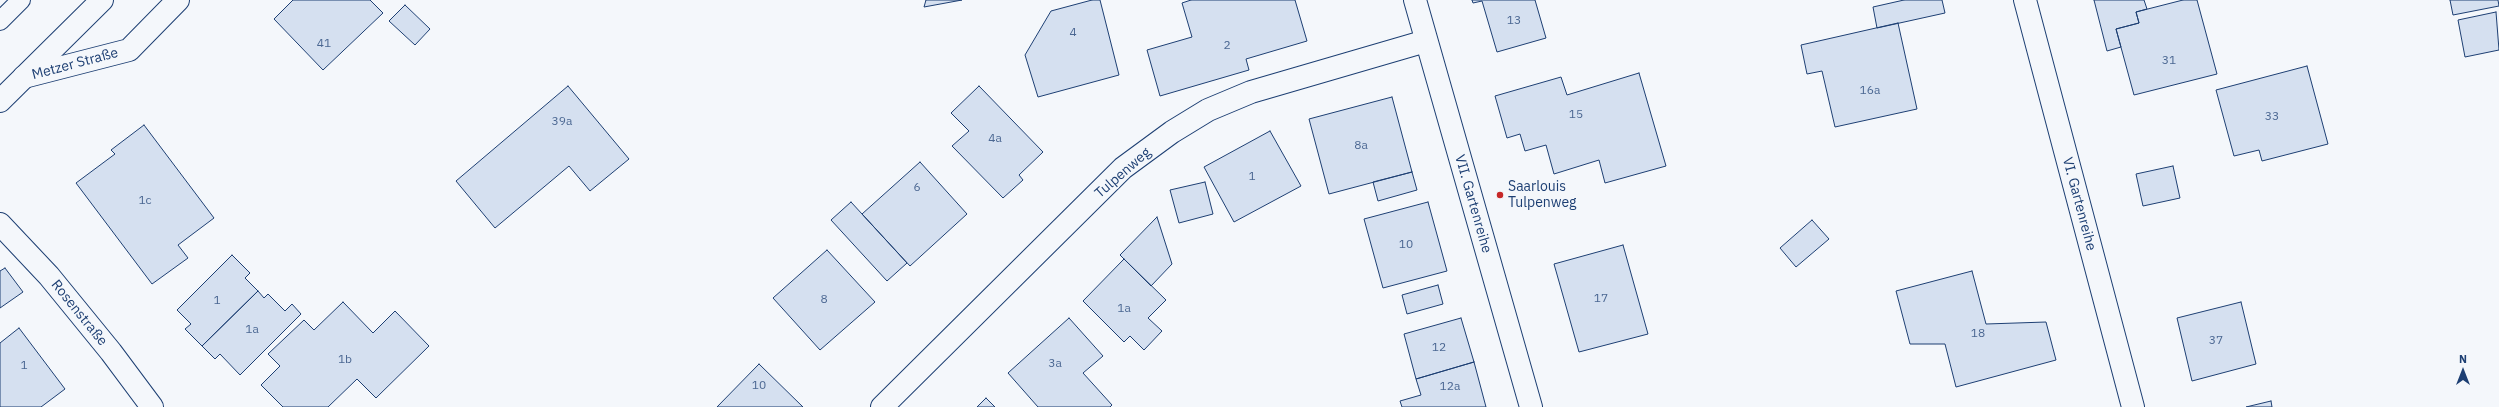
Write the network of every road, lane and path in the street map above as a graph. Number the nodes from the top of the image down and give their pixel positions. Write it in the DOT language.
graph roads {
  1 [pos="21,0"];
  2 [pos="102,0"];
  3 [pos="178,0"];
  4 [pos="1415,0"];
  5 [pos="2025,0"];
  6 [pos="0,21"];
  7 [pos="1426,41"];
  8 [pos="24,77"];
  9 [pos="0,101"];
  10 [pos="0,224"];
  11 [pos="152,407"];
  12 [pos="882,407"];
  13 [pos="1531,407"];
  14 [pos="2134,407"];
  1 -- 6 [label="lane"];
  2 -- 8 [label="street, Metzer Straße"];
  3 -- 8 [label="street, Metzer Straße"];
  4 -- 7 [label="street, VII. Gartenreihe"];
  5 -- 14 [label="street, VI. Gartenreihe"];
  7 -- 12 [label="street, Tulpenweg"];
  7 -- 13 [label="street, VII. Gartenreihe"];
  8 -- 9 [label="street, Metzer Straße"];
  10 -- 11 [label="street, Rosenstraße"];
}
